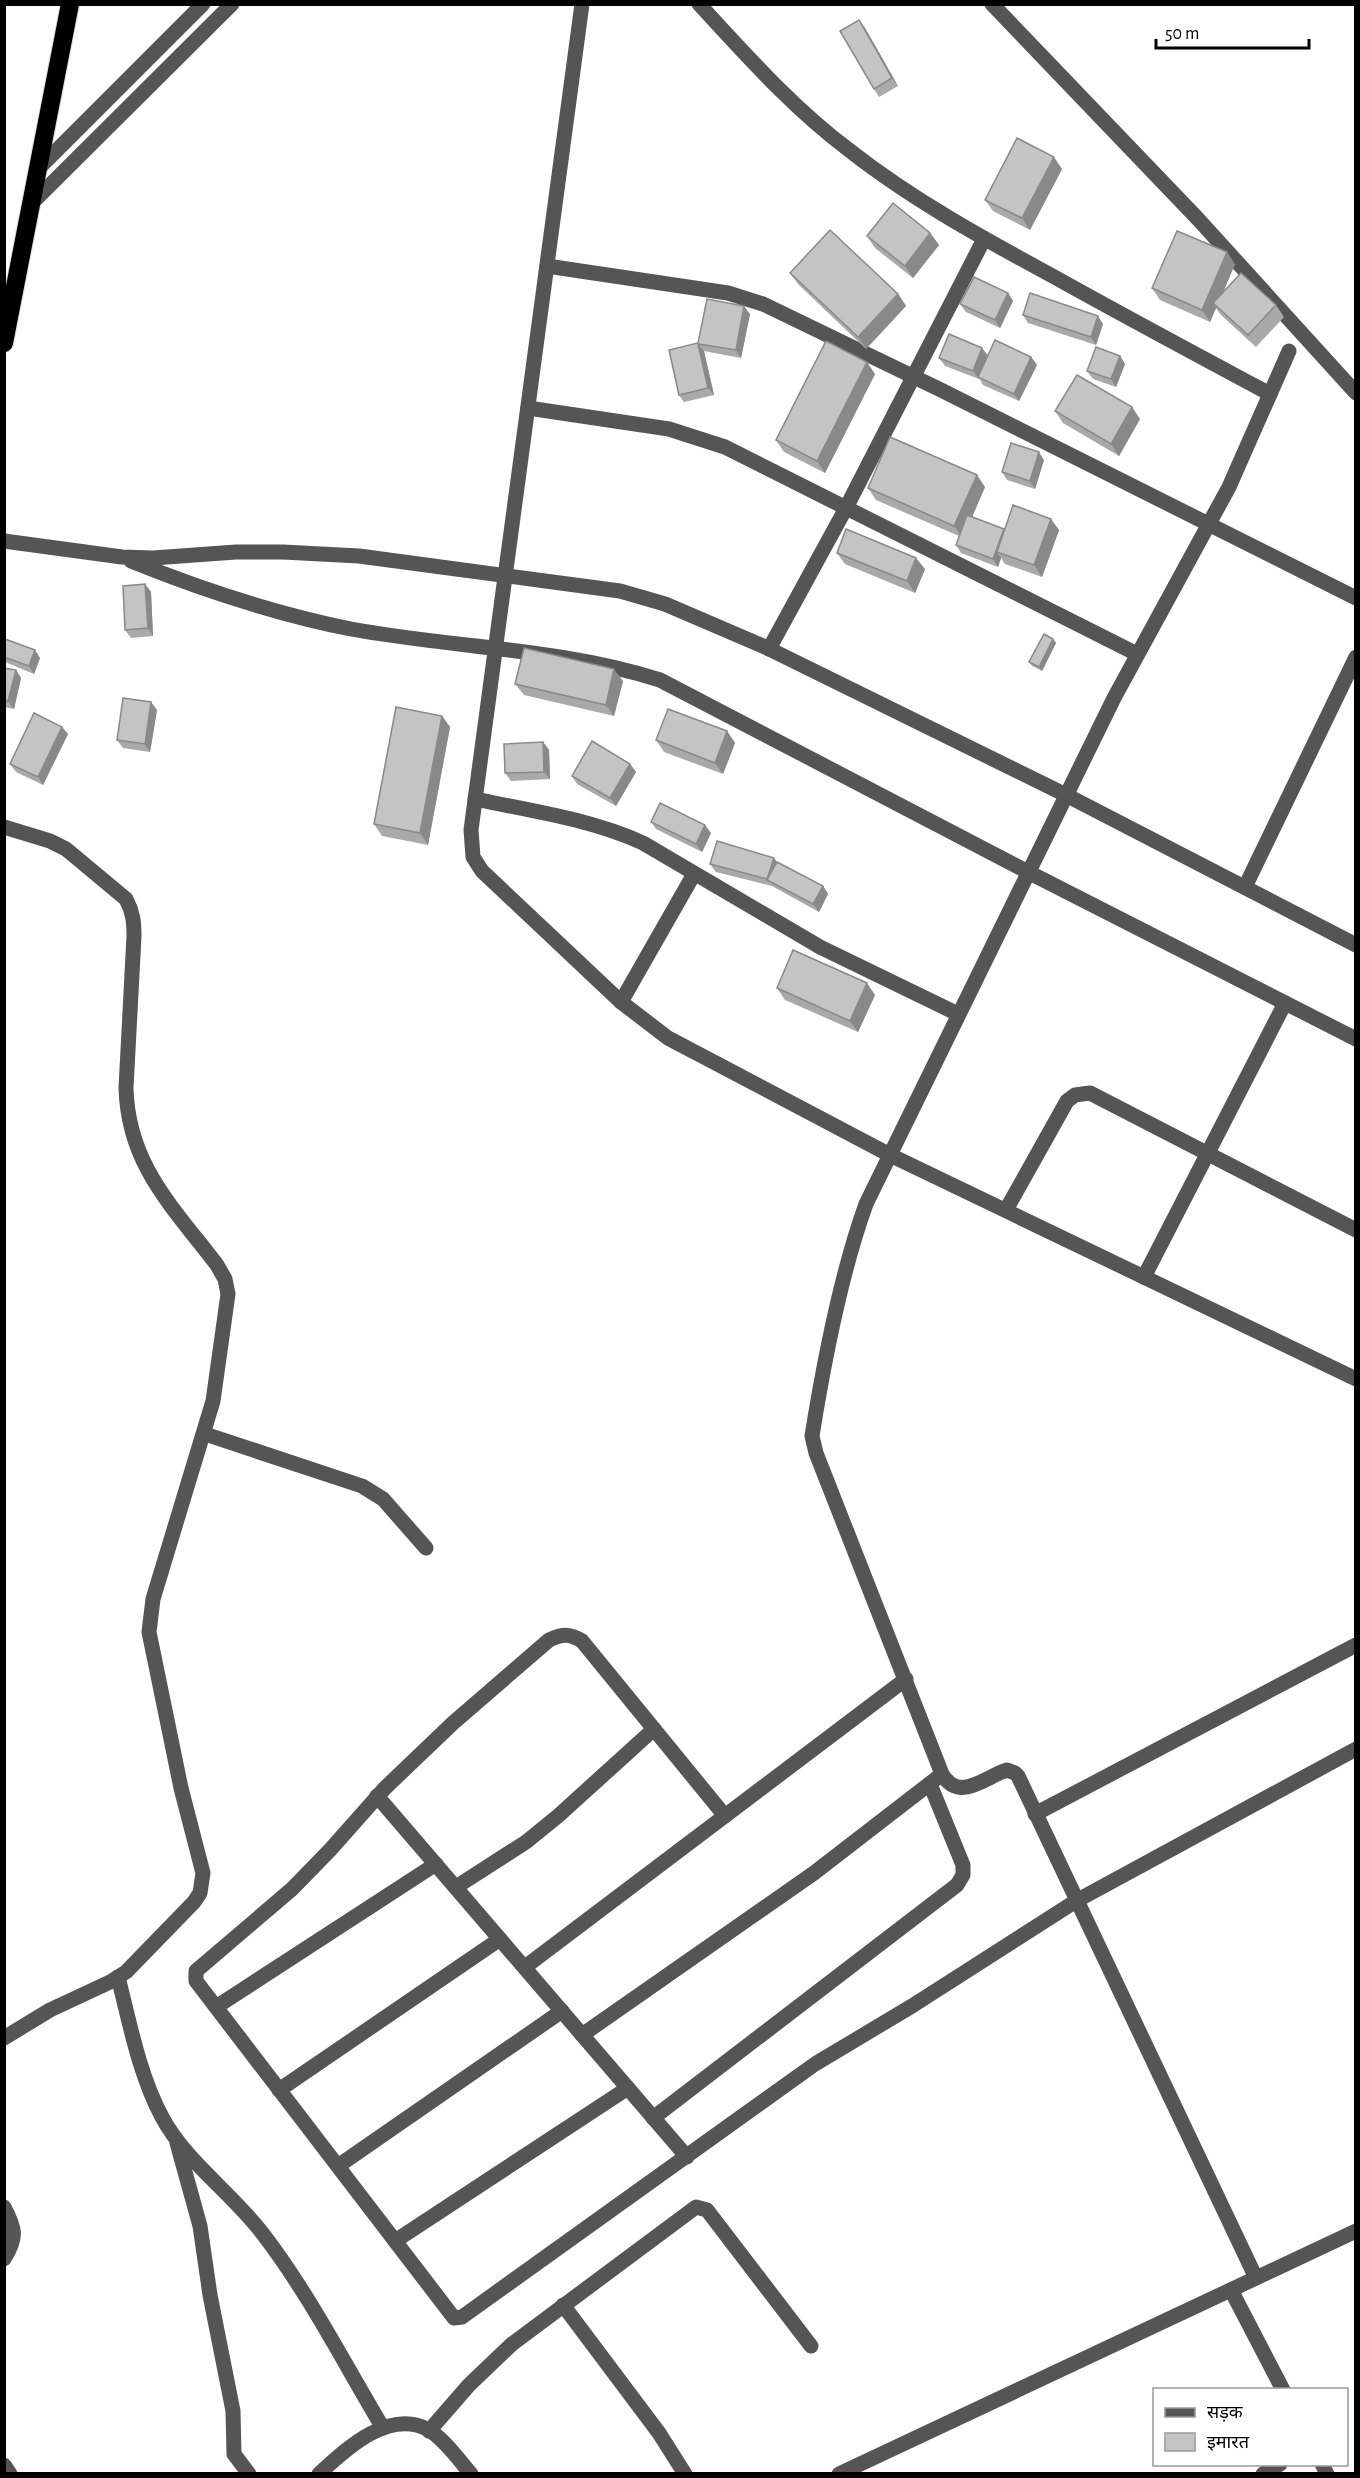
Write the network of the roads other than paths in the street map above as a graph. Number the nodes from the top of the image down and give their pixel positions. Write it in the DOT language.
graph roads {
  1 [pos="70,4"];
  2 [pos="203,4"];
  3 [pos="232,4"];
  4 [pos="582,4"];
  5 [pos="699,4"];
  6 [pos="992,4"];
  7 [pos="38,169"];
  8 [pos="31,204"];
  9 [pos="984,239"];
  10 [pos="547,266"];
  11 [pos="4,343"];
  12 [pos="1288,351"];
  13 [pos="915,377"];
  14 [pos="1356,393"];
  15 [pos="1270,394"];
  16 [pos="528,408"];
  17 [pos="846,508"];
  18 [pos="1208,526"];
  19 [pos="4,541"];
  20 [pos="122,557"];
  21 [pos="506,575"];
  22 [pos="1356,598"];
  23 [pos="495,648"];
  24 [pos="769,649"];
  25 [pos="1137,654"];
  26 [pos="1356,657"];
  27 [pos="1066,795"];
  28 [pos="476,799"];
  29 [pos="4,827"];
  30 [pos="1028,872"];
  31 [pos="694,874"];
  32 [pos="1245,887"];
  33 [pos="1356,945"];
  34 [pos="621,1002"];
  35 [pos="1285,1003"];
  36 [pos="958,1014"];
  37 [pos="1356,1039"];
  38 [pos="890,1155"];
  39 [pos="1207,1155"];
  40 [pos="1006,1210"];
  41 [pos="1356,1230"];
  42 [pos="1144,1277"];
  43 [pos="1356,1379"];
  44 [pos="205,1434"];
  45 [pos="426,1548"];
  46 [pos="1356,1645"];
  47 [pos="906,1679"];
  48 [pos="654,1729"];
  49 [pos="1356,1749"];
  50 [pos="936,1779"];
  51 [pos="377,1796"];
  52 [pos="1035,1814"];
  53 [pos="725,1816"];
  54 [pos="436,1864"];
  55 [pos="456,1887"];
  56 [pos="1076,1901"];
  57 [pos="500,1939"];
  58 [pos="525,1967"];
  59 [pos="118,1977"];
  60 [pos="216,2007"];
  61 [pos="562,2011"];
  62 [pos="582,2034"];
  63 [pos="4,2038"];
  64 [pos="628,2088"];
  65 [pos="279,2090"];
  66 [pos="653,2118"];
  67 [pos="177,2140"];
  68 [pos="687,2157"];
  69 [pos="339,2166"];
  70 [pos="4,2207"];
  71 [pos="1356,2231"];
  72 [pos="395,2241"];
  73 [pos="4,2259"];
  74 [pos="1256,2278"];
  75 [pos="1231,2290"];
  76 [pos="563,2306"];
  77 [pos="811,2346"];
  78 [pos="1282,2388"];
  79 [pos="383,2428"];
  80 [pos="429,2431"];
  81 [pos="4,2465"];
  82 [pos="1277,2466"];
  83 [pos="10,2474"];
  84 [pos="249,2474"];
  85 [pos="319,2474"];
  86 [pos="471,2474"];
  87 [pos="685,2474"];
  88 [pos="839,2474"];
  89 [pos="1263,2474"];
  1 -- 7 [label="highway"];
  2 -- 7 [label="street"];
  3 -- 8 [label="street"];
  4 -- 10 [label="street"];
  5 -- 9 [label="street"];
  6 -- 14 [label="street"];
  7 -- 8 [label="highway"];
  8 -- 11 [label="highway"];
  9 -- 13 [label="street"];
  9 -- 15 [label="street"];
  10 -- 13 [label="street"];
  10 -- 16 [label="street"];
  12 -- 15 [label="street"];
  13 -- 17 [label="street"];
  13 -- 18 [label="street"];
  15 -- 18 [label="street"];
  16 -- 17 [label="street"];
  16 -- 21 [label="street"];
  17 -- 24 [label="street"];
  17 -- 25 [label="street"];
  18 -- 22 [label="street"];
  18 -- 25 [label="street"];
  19 -- 20 [label="street"];
  20 -- 21 [label="street"];
  20 -- 23 [label="street"];
  21 -- 23 [label="street"];
  21 -- 24 [label="street"];
  23 -- 28 [label="street"];
  23 -- 30 [label="street"];
  24 -- 27 [label="street"];
  25 -- 27 [label="street"];
  26 -- 32 [label="street"];
  27 -- 30 [label="street"];
  27 -- 32 [label="street"];
  28 -- 31 [label="street"];
  28 -- 34 [label="street"];
  29 -- 44 [label="street"];
  30 -- 35 [label="street"];
  30 -- 36 [label="street"];
  31 -- 34 [label="street"];
  31 -- 36 [label="street"];
  32 -- 33 [label="street"];
  34 -- 38 [label="street"];
  35 -- 37 [label="street"];
  35 -- 39 [label="street"];
  36 -- 38 [label="street"];
  38 -- 40 [label="street"];
  38 -- 47 [label="street"];
  39 -- 40 [label="street"];
  39 -- 41 [label="street"];
  39 -- 42 [label="street"];
  40 -- 42 [label="street"];
  42 -- 43 [label="street"];
  44 -- 45 [label="street"];
  44 -- 59 [label="street"];
  46 -- 52 [label="street"];
  47 -- 50 [label="street"];
  47 -- 53 [label="street"];
  48 -- 51 [label="street"];
  48 -- 53 [label="street"];
  48 -- 55 [label="street"];
  49 -- 56 [label="street"];
  50 -- 52 [label="street"];
  50 -- 62 [label="street"];
  50 -- 66 [label="street"];
  51 -- 54 [label="street"];
  51 -- 60 [label="street"];
  52 -- 56 [label="street"];
  53 -- 58 [label="street"];
  54 -- 55 [label="street"];
  54 -- 60 [label="street"];
  55 -- 57 [label="street"];
  56 -- 68 [label="street"];
  56 -- 74 [label="street"];
  57 -- 58 [label="street"];
  57 -- 65 [label="street"];
  58 -- 61 [label="street"];
  59 -- 63 [label="street"];
  59 -- 67 [label="street"];
  60 -- 65 [label="street"];
  61 -- 62 [label="street"];
  61 -- 69 [label="street"];
  62 -- 64 [label="street"];
  64 -- 66 [label="street"];
  64 -- 72 [label="street"];
  65 -- 69 [label="street"];
  66 -- 68 [label="street"];
  67 -- 79 [label="street"];
  67 -- 84 [label="street"];
  68 -- 72 [label="street"];
  69 -- 72 [label="street"];
  70 -- 73 [label="street"];
  71 -- 74 [label="street"];
  74 -- 75 [label="street"];
  75 -- 78 [label="street"];
  75 -- 88 [label="street"];
  76 -- 77 [label="street"];
  76 -- 80 [label="street"];
  76 -- 87 [label="street"];
  79 -- 80 [label="street"];
  79 -- 85 [label="street"];
  80 -- 86 [label="street"];
  81 -- 83 [label="street"];
  82 -- 89 [label="street"];
}
